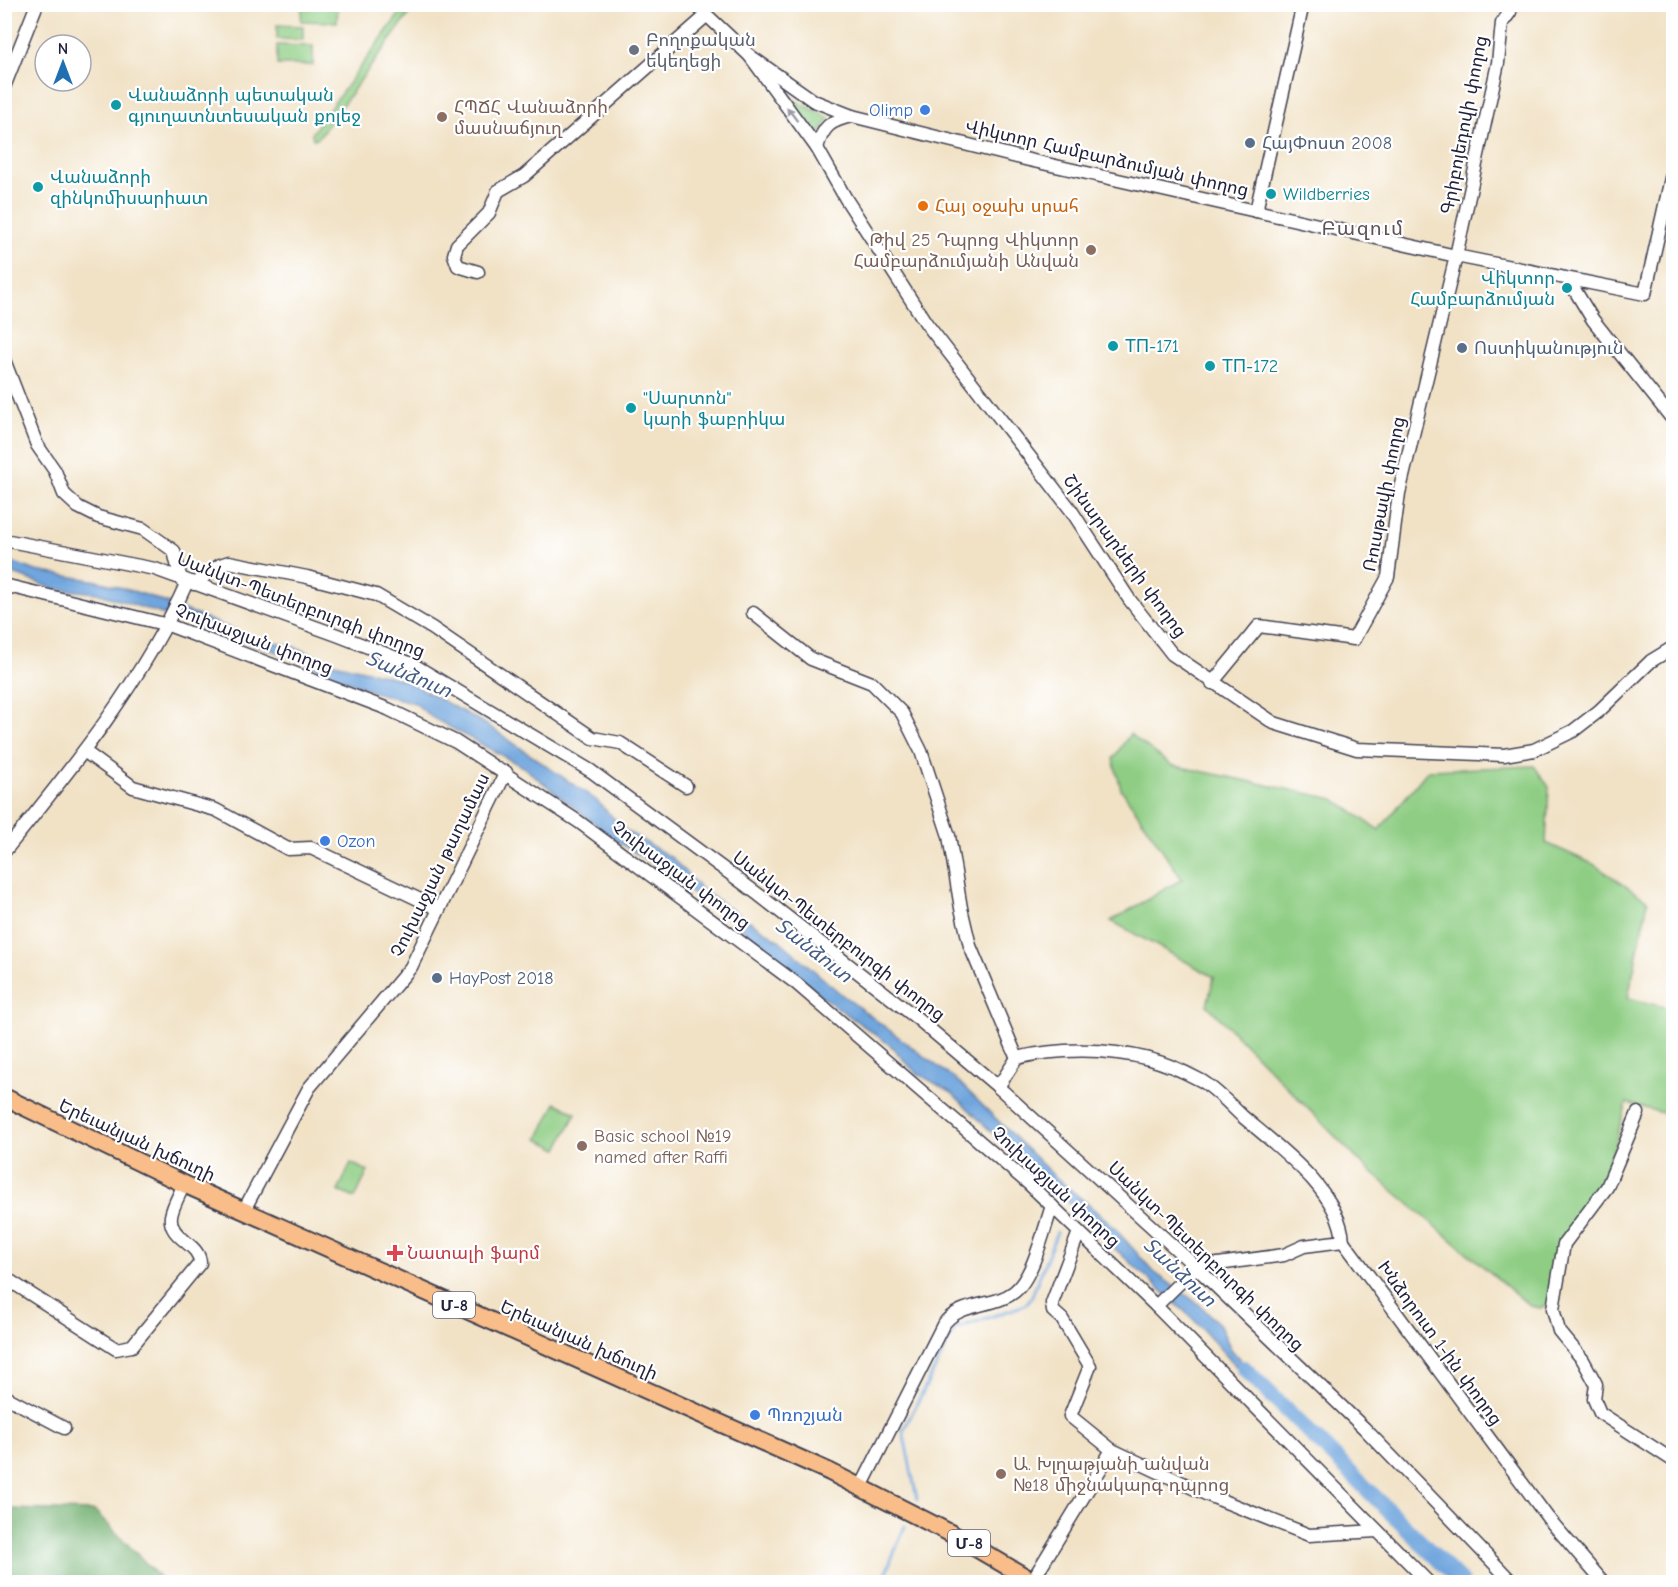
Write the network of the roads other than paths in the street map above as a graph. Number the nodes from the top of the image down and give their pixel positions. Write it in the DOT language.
graph roads {
  1 [pos="37,4"];
  2 [pos="695,4"];
  3 [pos="1303,4"];
  4 [pos="1512,4"];
  5 [pos="706,16"];
  6 [pos="750,56"];
  7 [pos="4,87"];
  8 [pos="852,116"];
  9 [pos="817,148"];
  10 [pos="1674,165"];
  11 [pos="1256,211"];
  12 [pos="1456,256"];
  13 [pos="478,272"];
  14 [pos="1568,279"];
  15 [pos="4,360"];
  16 [pos="1674,421"];
  17 [pos="4,540"];
  18 [pos="188,582"];
  19 [pos="4,585"];
  20 [pos="753,613"];
  21 [pos="169,622"];
  22 [pos="1674,646"];
  23 [pos="1212,683"];
  24 [pos="84,752"];
  25 [pos="506,772"];
  26 [pos="686,786"];
  27 [pos="4,852"];
  28 [pos="440,909"];
  29 [pos="1017,1058"];
  30 [pos="998,1088"];
  31 [pos="4,1097"];
  32 [pos="1638,1113"];
  33 [pos="184,1184"];
  34 [pos="1052,1206"];
  35 [pos="244,1210"];
  36 [pos="1079,1232"];
  37 [pos="1342,1241"];
  38 [pos="1196,1267"];
  39 [pos="4,1277"];
  40 [pos="1159,1303"];
  41 [pos="4,1396"];
  42 [pos="64,1428"];
  43 [pos="1112,1450"];
  44 [pos="1674,1461"];
  45 [pos="861,1488"];
  46 [pos="1377,1531"];
  47 [pos="1024,1579"];
  48 [pos="1428,1582"];
  49 [pos="1512,1582"];
  50 [pos="1603,1582"];
  1 -- 7 [label="street"];
  2 -- 5 [label="street"];
  3 -- 11 [label="street"];
  4 -- 12 [label="street, Գրիբոյեդովի փողոց"];
  5 -- 6 [label="street, Վիկտոր Համբարձումյան փողոց"];
  5 -- 13 [label="street"];
  6 -- 8 [label="street, Վիկտոր Համբարձումյան փողոց"];
  9 -- 6 [label="street, Շինարարների փողոց, one-way"];
  8 -- 9 [label="street"];
  8 -- 11 [label="street, Վիկտոր Համբարձումյան փողոց"];
  9 -- 23 [label="street, Շինարարների փողոց"];
  10 -- 14 [label="street, Վիկտոր Համբարձումյան փողոց"];
  11 -- 12 [label="street, Վիկտոր Համբարձումյան փողոց"];
  12 -- 14 [label="street, Վիկտոր Համբարձումյան փողոց"];
  12 -- 23 [label="street, Ռուսթավի փողոց"];
  14 -- 16 [label="street"];
  15 -- 18 [label="street"];
  17 -- 18 [label="street, Սանկտ-Պետերբուրգի փողոց"];
  18 -- 21 [label="street"];
  18 -- 26 [label="street"];
  18 -- 30 [label="street, Սանկտ-Պետերբուրգի փողոց"];
  19 -- 21 [label="street, Չուխաջյան փողոց"];
  20 -- 29 [label="street"];
  21 -- 24 [label="street"];
  21 -- 25 [label="street, Չուխաջյան փողոց"];
  22 -- 23 [label="street, Շինարարների փողոց"];
  24 -- 27 [label="street"];
  24 -- 28 [label="street"];
  25 -- 28 [label="street, Չուխաջյան թաղամաս"];
  25 -- 34 [label="street, Չուխաջյան փողոց"];
  28 -- 35 [label="street, Չուխաջյան թաղամաս"];
  29 -- 30 [label="street"];
  29 -- 37 [label="street"];
  30 -- 38 [label="street, Սանկտ-Պետերբուրգի փողոց"];
  31 -- 33 [label="highway, Երեւանյան խճուղի / Մ-8"];
  32 -- 44 [label="street"];
  33 -- 35 [label="highway, Երեւանյան խճուղի / Մ-8"];
  33 -- 39 [label="street"];
  34 -- 36 [label="street, Չուխաջյան փողոց"];
  34 -- 45 [label="street"];
  35 -- 45 [label="highway, Երեւանյան խճուղի / Մ-8"];
  36 -- 40 [label="street, Չուխաջյան փողոց"];
  36 -- 43 [label="street"];
  37 -- 38 [label="street"];
  37 -- 50 [label="street, Խնձորուտ 1-ին փողոց"];
  38 -- 40 [label="street"];
  38 -- 49 [label="street, Սանկտ-Պետերբուրգի փողոց"];
  40 -- 46 [label="street, Չուխաջյան փողոց"];
  41 -- 42 [label="street"];
  43 -- 46 [label="street"];
  43 -- 47 [label="street"];
  45 -- 47 [label="highway, Երեւանյան խճուղի / Մ-8"];
  46 -- 48 [label="street, Չուխաջյան փողոց"];
}
